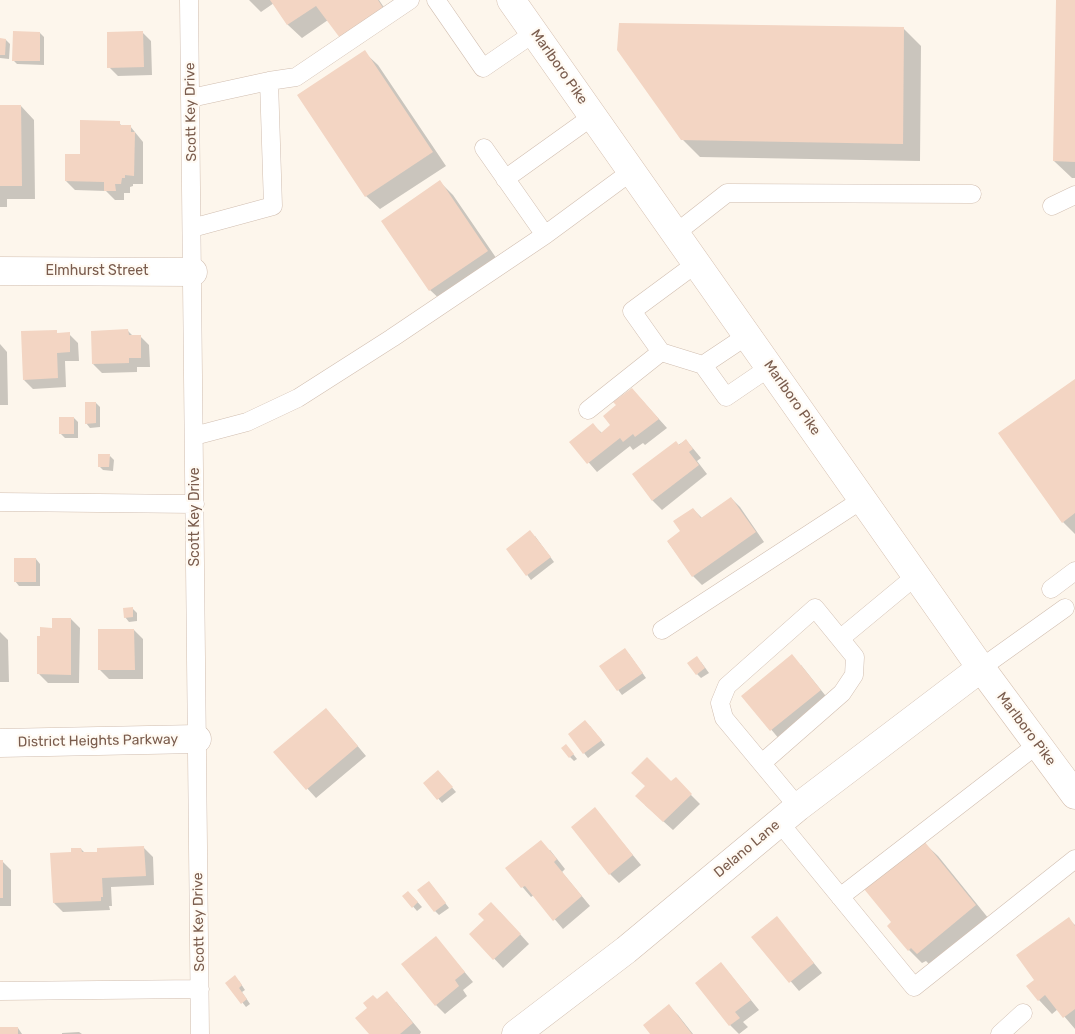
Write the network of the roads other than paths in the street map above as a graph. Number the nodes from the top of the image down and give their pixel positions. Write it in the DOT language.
graph roads {
  1 [pos="189,0"];
  2 [pos="410,0"];
  3 [pos="436,0"];
  4 [pos="511,0"];
  5 [pos="534,33"];
  6 [pos="269,81"];
  7 [pos="191,98"];
  8 [pos="593,116"];
  9 [pos="484,148"];
  10 [pos="632,171"];
  11 [pos="505,180"];
  12 [pos="972,194"];
  13 [pos="1075,195"];
  14 [pos="1052,206"];
  15 [pos="192,228"];
  16 [pos="676,233"];
  17 [pos="545,235"];
  18 [pos="696,263"];
  19 [pos="0,271"];
  20 [pos="193,272"];
  21 [pos="748,335"];
  22 [pos="661,352"];
  23 [pos="703,365"];
  24 [pos="770,367"];
  25 [pos="588,410"];
  26 [pos="194,436"];
  27 [pos="863,499"];
  28 [pos="0,502"];
  29 [pos="195,504"];
  30 [pos="1075,571"];
  31 [pos="917,575"];
  32 [pos="1051,588"];
  33 [pos="1065,608"];
  34 [pos="662,630"];
  35 [pos="841,638"];
  36 [pos="981,668"];
  37 [pos="197,739"];
  38 [pos="0,743"];
  39 [pos="1038,744"];
  40 [pos="762,763"];
  41 [pos="1075,795"];
  42 [pos="789,815"];
  43 [pos="1075,859"];
  44 [pos="840,897"];
  45 [pos="200,989"];
  46 [pos="0,991"];
  47 [pos="1023,1013"];
  48 [pos="200,1034"];
  49 [pos="516,1034"];
  50 [pos="1000,1034"];
  1 -- 7 [label="lane, Scott Key Drive"];
  2 -- 6 [label="lane"];
  3 -- 5 [label="lane"];
  4 -- 5 [label="main road, Marlboro Pike"];
  5 -- 8 [label="main road, Marlboro Pike"];
  6 -- 7 [label="lane"];
  6 -- 15 [label="lane"];
  7 -- 15 [label="lane, Scott Key Drive"];
  8 -- 10 [label="main road, Marlboro Pike"];
  8 -- 11 [label="lane"];
  9 -- 11 [label="lane"];
  10 -- 16 [label="main road, Marlboro Pike"];
  10 -- 17 [label="lane"];
  11 -- 17 [label="lane"];
  12 -- 16 [label="lane"];
  13 -- 14 [label="lane"];
  15 -- 20 [label="lane, Scott Key Drive"];
  16 -- 18 [label="main road, Marlboro Pike"];
  17 -- 26 [label="lane"];
  18 -- 21 [label="main road, Marlboro Pike"];
  18 -- 22 [label="lane"];
  19 -- 20 [label="main road, Elmhurst Street"];
  20 -- 26 [label="lane, Scott Key Drive"];
  21 -- 23 [label="lane"];
  21 -- 24 [label="main road, Marlboro Pike"];
  22 -- 23 [label="lane"];
  22 -- 25 [label="lane"];
  23 -- 24 [label="lane"];
  24 -- 27 [label="main road, Marlboro Pike"];
  26 -- 29 [label="lane, Scott Key Drive"];
  27 -- 31 [label="main road, Marlboro Pike"];
  27 -- 34 [label="lane"];
  28 -- 29 [label="lane"];
  29 -- 37 [label="lane, Scott Key Drive"];
  30 -- 32 [label="lane"];
  31 -- 35 [label="lane"];
  31 -- 36 [label="main road, Marlboro Pike"];
  33 -- 36 [label="lane"];
  35 -- 40 [label="lane"];
  35 -- 40 [label="lane"];
  36 -- 39 [label="main road, Marlboro Pike"];
  36 -- 42 [label="main road, Delano Lane"];
  37 -- 38 [label="main road, District Heights Parkway"];
  37 -- 45 [label="lane, Scott Key Drive"];
  39 -- 41 [label="main road, Marlboro Pike"];
  39 -- 44 [label="lane"];
  40 -- 42 [label="lane"];
  42 -- 44 [label="lane"];
  42 -- 49 [label="main road, Delano Lane"];
  43 -- 44 [label="lane"];
  45 -- 46 [label="lane"];
  45 -- 48 [label="lane, Scott Key Drive"];
  47 -- 50 [label="lane"];
}
